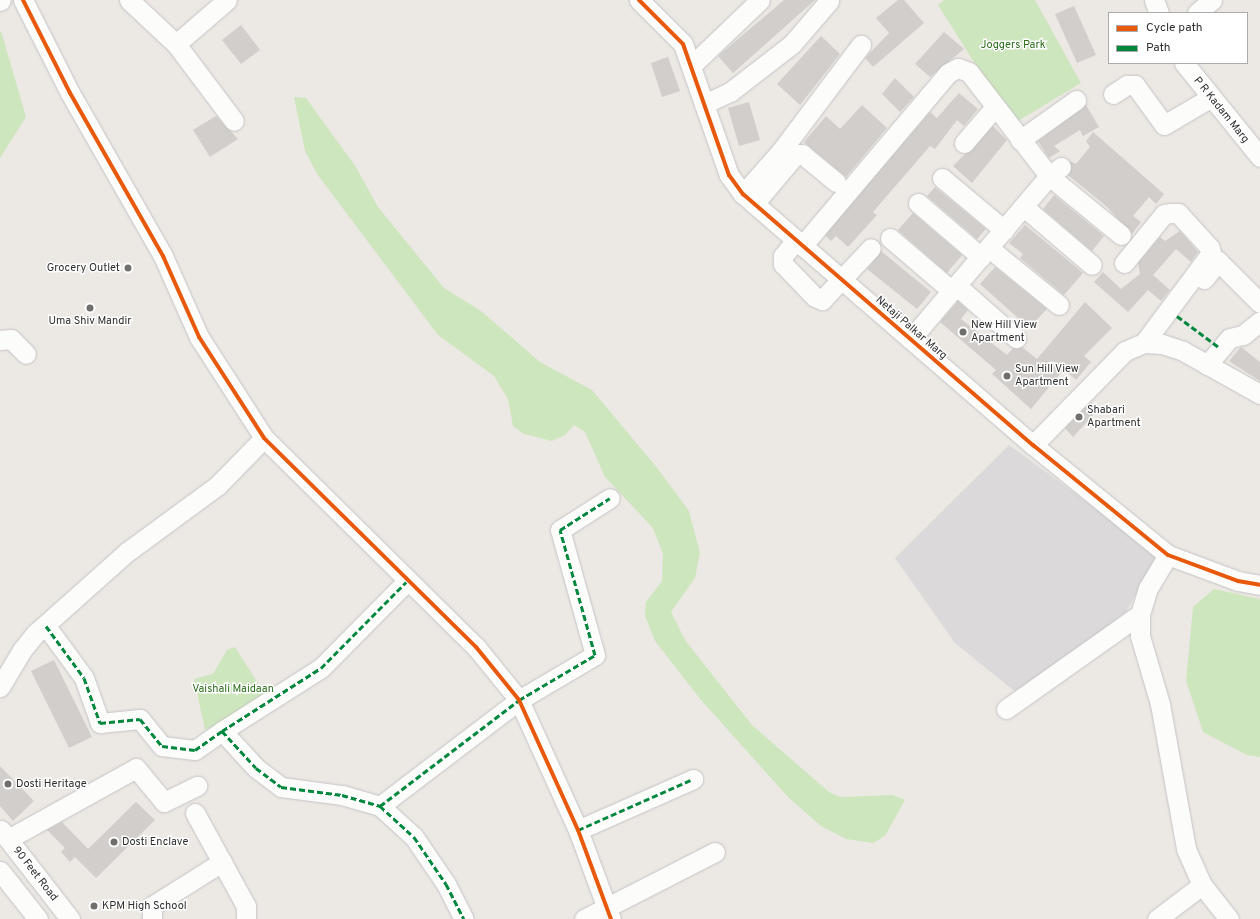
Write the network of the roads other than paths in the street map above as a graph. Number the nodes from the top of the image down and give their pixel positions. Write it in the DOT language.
graph roads {
  1 [pos="23,0"];
  2 [pos="129,0"];
  3 [pos="227,0"];
  4 [pos="639,0"];
  5 [pos="760,0"];
  6 [pos="1154,0"];
  7 [pos="1212,0"];
  8 [pos="829,1"];
  9 [pos="1159,12"];
  10 [pos="1199,12"];
  11 [pos="176,44"];
  12 [pos="861,45"];
  13 [pos="1185,64"];
  14 [pos="690,66"];
  15 [pos="1113,94"];
  16 [pos="1210,98"];
  17 [pos="1076,100"];
  18 [pos="704,104"];
  19 [pos="995,107"];
  20 [pos="234,121"];
  21 [pos="1020,140"];
  22 [pos="964,143"];
  23 [pos="1260,157"];
  24 [pos="1055,172"];
  25 [pos="942,178"];
  26 [pos="836,182"];
  27 [pos="748,199"];
  28 [pos="918,203"];
  29 [pos="1024,207"];
  30 [pos="1004,230"];
  31 [pos="1121,235"];
  32 [pos="890,238"];
  33 [pos="799,243"];
  34 [pos="871,248"];
  35 [pos="985,253"];
  36 [pos="1124,263"];
  37 [pos="1092,265"];
  38 [pos="843,281"];
  39 [pos="955,288"];
  40 [pos="1260,303"];
  41 [pos="1059,304"];
  42 [pos="1260,321"];
  43 [pos="1016,338"];
  44 [pos="0,340"];
  45 [pos="911,340"];
  46 [pos="1151,343"];
  47 [pos="26,354"];
  48 [pos="1207,365"];
  49 [pos="1260,394"];
  50 [pos="264,438"];
  51 [pos="1033,445"];
  52 [pos="610,498"];
  53 [pos="1168,555"];
  54 [pos="406,582"];
  55 [pos="1260,585"];
  56 [pos="1140,614"];
  57 [pos="46,626"];
  58 [pos="0,687"];
  59 [pos="519,700"];
  60 [pos="1006,709"];
  61 [pos="222,731"];
  62 [pos="693,779"];
  63 [pos="197,786"];
  64 [pos="380,806"];
  65 [pos="195,813"];
  66 [pos="578,830"];
  67 [pos="3,833"];
  68 [pos="715,852"];
  69 [pos="222,862"];
  70 [pos="4,884"];
  71 [pos="1202,885"];
  72 [pos="51,892"];
  73 [pos="34,914"];
  74 [pos="608,914"];
  75 [pos="70,919"];
  76 [pos="152,919"];
  77 [pos="246,919"];
  78 [pos="464,919"];
  79 [pos="584,919"];
  80 [pos="1157,919"];
  81 [pos="1229,919"];
  1 -- 50 [label="street"];
  2 -- 11 [label="street"];
  3 -- 11 [label="street"];
  4 -- 14 [label="street, Netaji Palkar Marg"];
  5 -- 14 [label="street"];
  6 -- 9 [label="street"];
  7 -- 10 [label="street"];
  8 -- 18 [label="street"];
  11 -- 20 [label="street"];
  12 -- 27 [label="street"];
  13 -- 16 [label="street, P R Kadam Marg"];
  14 -- 18 [label="street, Netaji Palkar Marg"];
  15 -- 16 [label="street"];
  16 -- 23 [label="street, P R Kadam Marg"];
  17 -- 21 [label="street"];
  18 -- 27 [label="street, Netaji Palkar Marg"];
  19 -- 21 [label="street"];
  19 -- 22 [label="street"];
  19 -- 33 [label="street"];
  21 -- 24 [label="street"];
  24 -- 29 [label="street"];
  24 -- 31 [label="street"];
  25 -- 30 [label="street"];
  26 -- 27 [label="street"];
  27 -- 33 [label="street, Netaji Palkar Marg"];
  28 -- 35 [label="street"];
  29 -- 30 [label="street"];
  29 -- 37 [label="street"];
  30 -- 35 [label="street"];
  32 -- 39 [label="street"];
  33 -- 38 [label="street, Netaji Palkar Marg"];
  33 -- 38 [label="street"];
  34 -- 38 [label="street"];
  35 -- 39 [label="street"];
  35 -- 41 [label="street"];
  36 -- 46 [label="street"];
  38 -- 45 [label="street, Netaji Palkar Marg"];
  39 -- 43 [label="street"];
  39 -- 45 [label="street"];
  40 -- 46 [label="street"];
  42 -- 48 [label="street"];
  44 -- 47 [label="street"];
  45 -- 51 [label="street, Netaji Palkar Marg"];
  46 -- 48 [label="street"];
  46 -- 51 [label="street"];
  48 -- 49 [label="street"];
  50 -- 54 [label="street"];
  50 -- 57 [label="street"];
  51 -- 53 [label="street, Netaji Palkar Marg"];
  52 -- 59 [label="street"];
  53 -- 55 [label="street, Netaji Palkar Marg"];
  53 -- 56 [label="street"];
  54 -- 59 [label="street"];
  54 -- 61 [label="street"];
  56 -- 60 [label="street"];
  56 -- 71 [label="street"];
  57 -- 58 [label="street"];
  57 -- 61 [label="street"];
  59 -- 64 [label="street"];
  59 -- 66 [label="street"];
  61 -- 64 [label="street"];
  62 -- 66 [label="street"];
  63 -- 67 [label="street"];
  64 -- 78 [label="street"];
  65 -- 69 [label="street"];
  66 -- 74 [label="street"];
  67 -- 72 [label="street, 90 Feet Road"];
  68 -- 74 [label="street"];
  69 -- 76 [label="street"];
  69 -- 77 [label="street"];
  70 -- 73 [label="street"];
  71 -- 80 [label="street"];
  71 -- 81 [label="street"];
  72 -- 73 [label="street"];
  72 -- 75 [label="street, 90 Feet Road"];
  74 -- 79 [label="street"];
}
